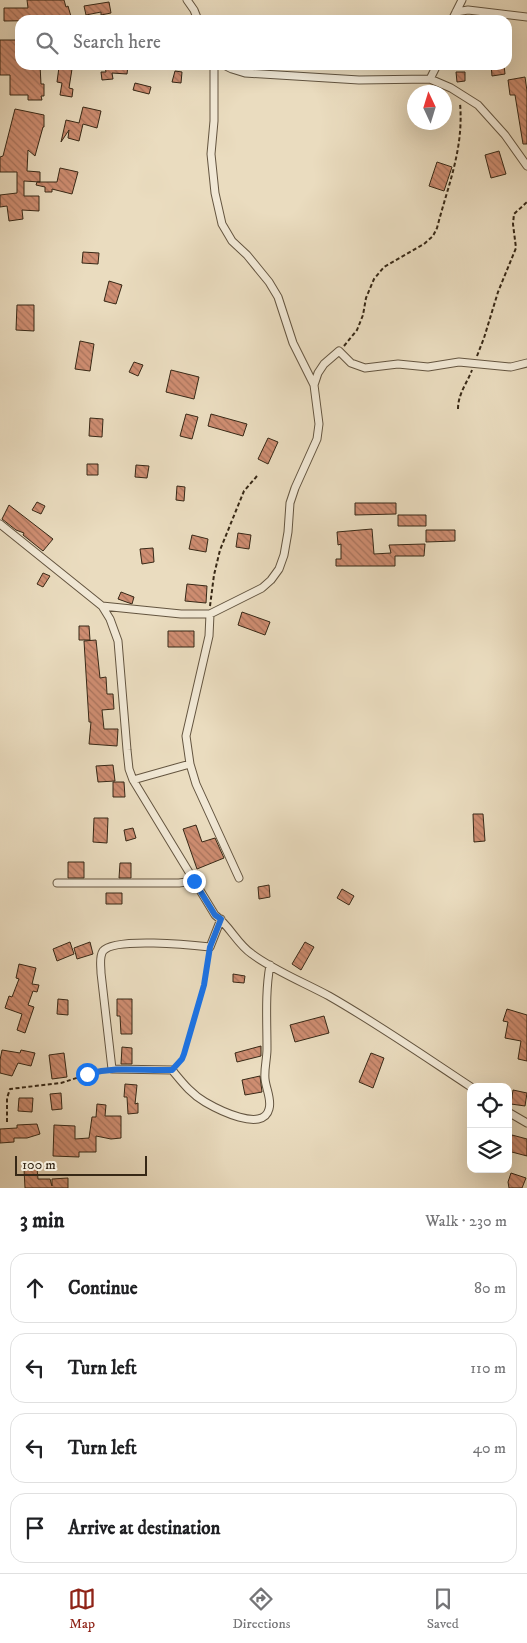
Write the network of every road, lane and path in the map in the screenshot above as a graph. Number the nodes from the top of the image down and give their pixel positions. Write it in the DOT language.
graph roads {
  1 [pos="187,0"];
  2 [pos="461,1"];
  3 [pos="468,10"];
  4 [pos="456,12"];
  5 [pos="196,15"];
  6 [pos="454,15"];
  7 [pos="510,15"];
  8 [pos="512,15"];
  9 [pos="527,17"];
  10 [pos="214,70"];
  11 [pos="236,70"];
  12 [pos="434,70"];
  13 [pos="430,79"];
  14 [pos="459,92"];
  15 [pos="527,166"];
  16 [pos="527,202"];
  17 [pos="339,351"];
  18 [pos="474,363"];
  19 [pos="527,363"];
  20 [pos="314,385"];
  21 [pos="458,408"];
  22 [pos="257,476"];
  23 [pos="0,524"];
  24 [pos="102,606"];
  25 [pos="210,614"];
  26 [pos="190,764"];
  27 [pos="133,780"];
  28 [pos="239,878"];
  29 [pos="194,881"];
  30 [pos="57,883"];
  31 [pos="221,919"];
  32 [pos="210,947"];
  33 [pos="270,965"];
  34 [pos="112,1069"];
  35 [pos="172,1070"];
  36 [pos="467,1084"];
  37 [pos="512,1114"];
  38 [pos="7,1122"];
  39 [pos="527,1123"];
  1 -- 5 [label="street"];
  2 -- 3 [label="street"];
  2 -- 4 [label="street"];
  3 -- 4 [label="street"];
  3 -- 7 [label="street"];
  4 -- 6 [label="street"];
  8 -- 9 [label="street"];
  10 -- 20 [label="street"];
  11 -- 13 [label="street"];
  12 -- 13 [label="street"];
  13 -- 14 [label="street"];
  14 -- 15 [label="street"];
  14 -- 17 [label="path"];
  16 -- 18 [label="path"];
  17 -- 18 [label="street"];
  17 -- 20 [label="street"];
  18 -- 19 [label="street"];
  18 -- 21 [label="path"];
  20 -- 25 [label="street"];
  22 -- 25 [label="path"];
  23 -- 24 [label="street"];
  24 -- 25 [label="street"];
  24 -- 27 [label="street"];
  25 -- 26 [label="street"];
  26 -- 27 [label="street"];
  26 -- 28 [label="street"];
  27 -- 29 [label="street"];
  29 -- 30 [label="street"];
  29 -- 31 [label="street"];
  31 -- 32 [label="street"];
  31 -- 33 [label="street"];
  32 -- 34 [label="street"];
  32 -- 35 [label="path"];
  33 -- 35 [label="street"];
  33 -- 36 [label="street"];
  34 -- 35 [label="street"];
  34 -- 38 [label="path"];
  37 -- 39 [label="street"];
}
